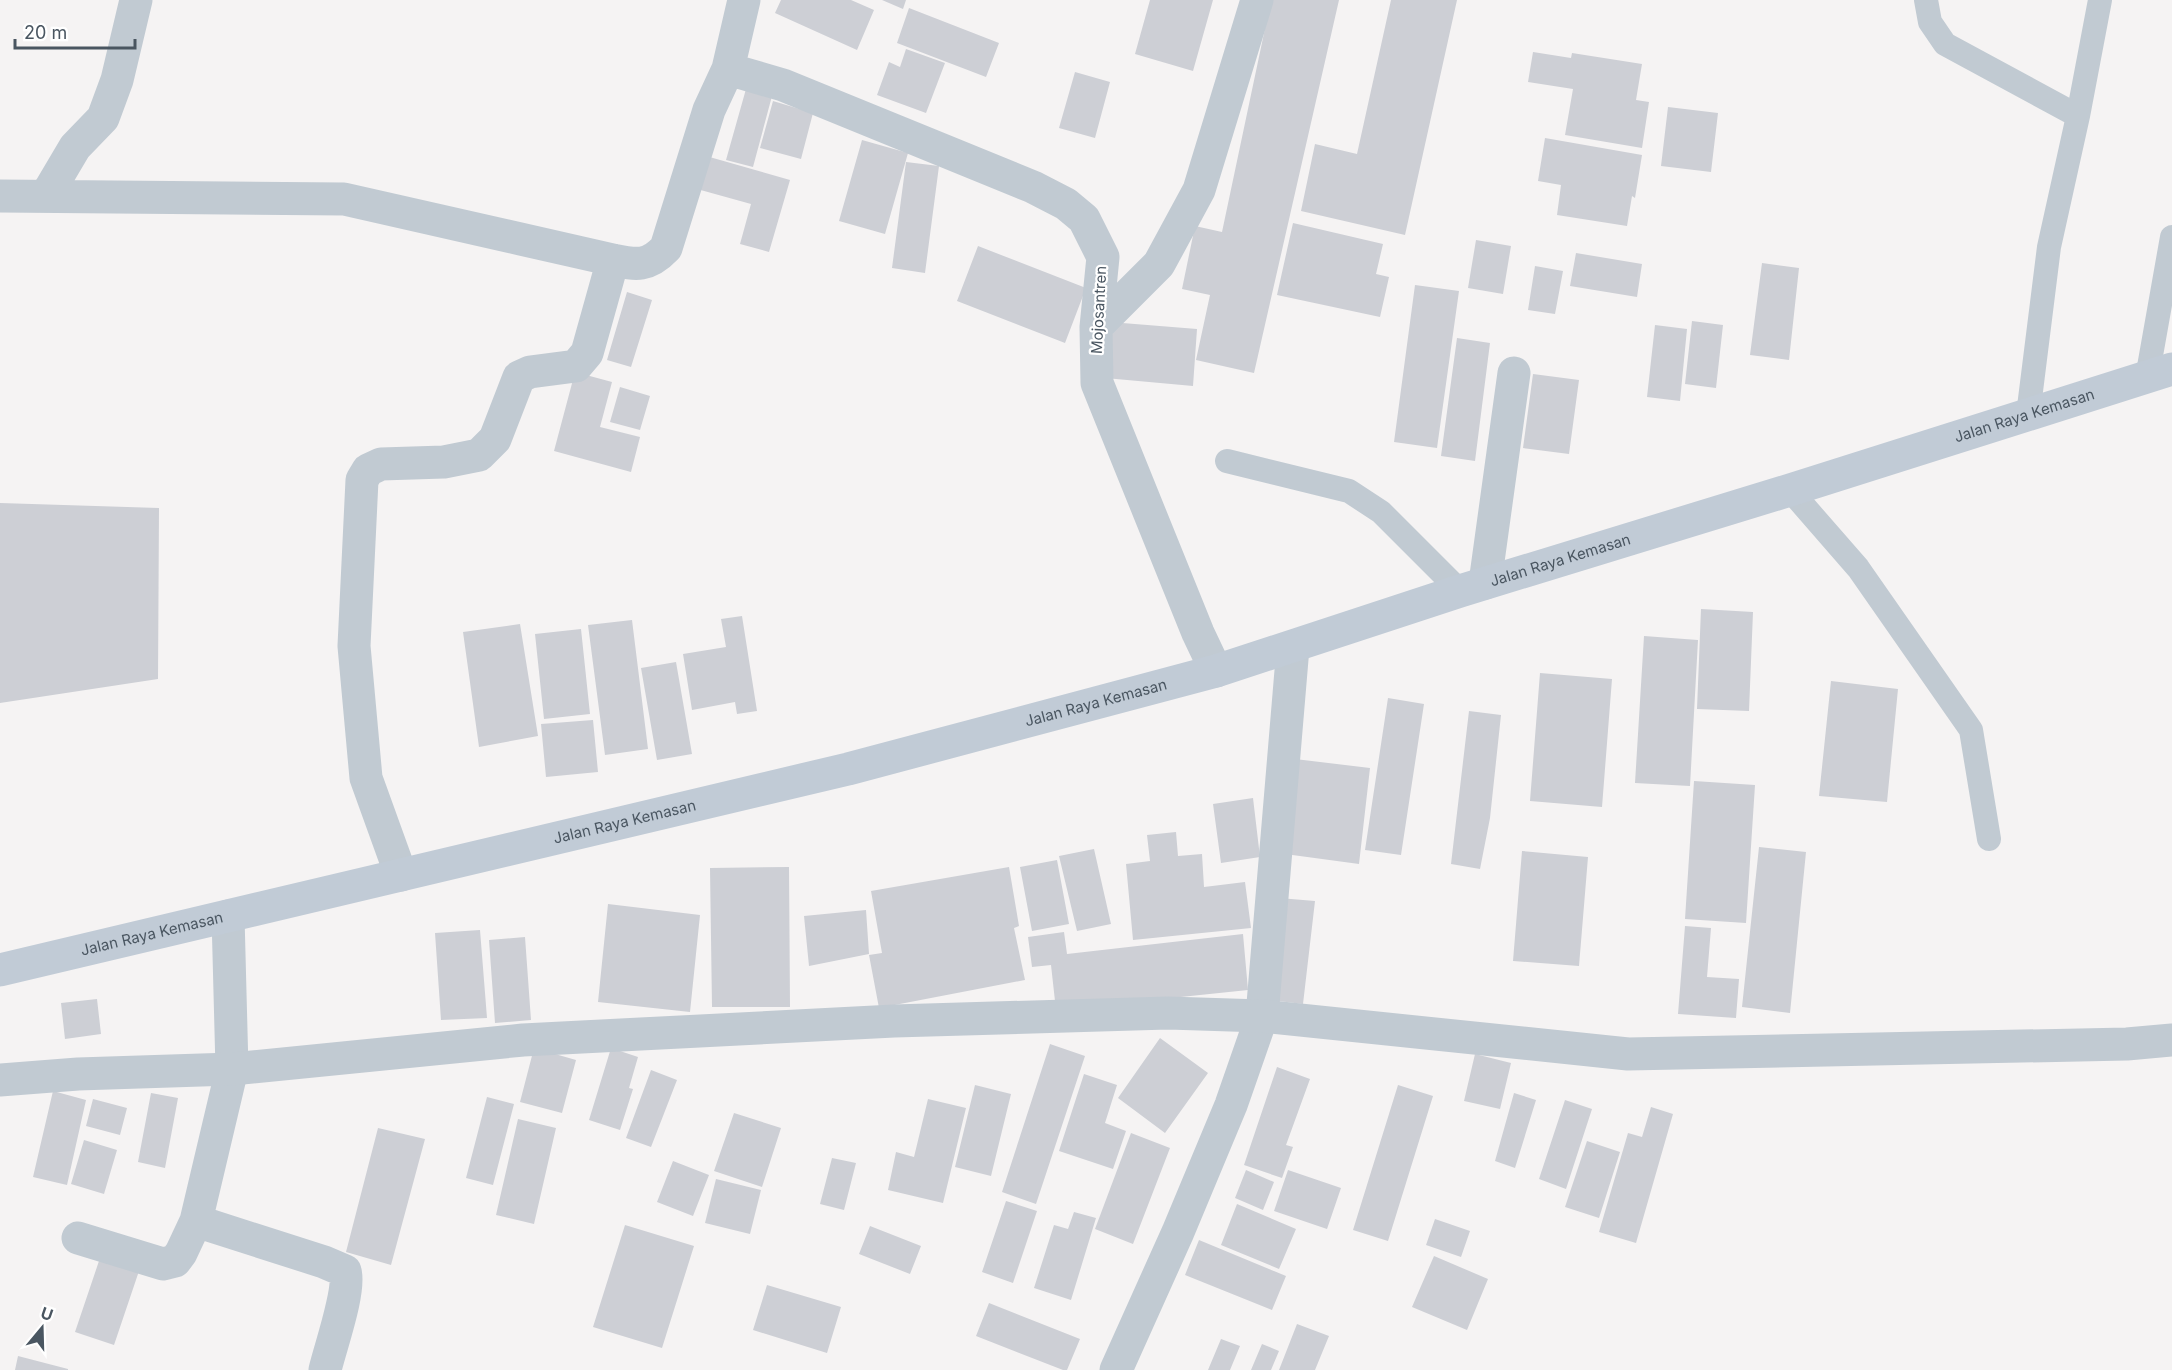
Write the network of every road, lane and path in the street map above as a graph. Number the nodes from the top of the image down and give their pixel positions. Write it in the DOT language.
graph roads {
  1 [pos="136,0"];
  2 [pos="744,0"];
  3 [pos="1257,0"];
  4 [pos="1926,0"];
  5 [pos="2100,0"];
  6 [pos="728,69"];
  7 [pos="2078,116"];
  8 [pos="0,196"];
  9 [pos="46,196"];
  10 [pos="2172,237"];
  11 [pos="613,260"];
  12 [pos="1096,327"];
  13 [pos="1514,373"];
  14 [pos="2159,373"];
  15 [pos="2028,415"];
  16 [pos="1227,461"];
  17 [pos="1790,490"];
  18 [pos="1473,587"];
  19 [pos="1293,647"];
  20 [pos="1216,671"];
  21 [pos="1989,839"];
  22 [pos="401,875"];
  23 [pos="228,916"];
  24 [pos="0,970"];
  25 [pos="1262,1016"];
  26 [pos="2172,1040"];
  27 [pos="232,1069"];
  28 [pos="0,1080"];
  29 [pos="196,1221"];
  30 [pos="78,1238"];
  31 [pos="325,1370"];
  32 [pos="1116,1370"];
  1 -- 9 [label="street"];
  2 -- 6 [label="street"];
  3 -- 12 [label="street"];
  4 -- 7 [label="lane"];
  5 -- 7 [label="lane"];
  6 -- 11 [label="street"];
  6 -- 12 [label="street, Mojosantren"];
  7 -- 15 [label="lane"];
  8 -- 9 [label="street"];
  9 -- 11 [label="street"];
  10 -- 14 [label="lane"];
  11 -- 22 [label="street"];
  12 -- 20 [label="street, Mojosantren"];
  13 -- 18 [label="street"];
  14 -- 15 [label="main road, Jalan Raya Kemasan"];
  15 -- 17 [label="main road, Jalan Raya Kemasan"];
  16 -- 18 [label="lane"];
  17 -- 18 [label="main road, Jalan Raya Kemasan"];
  17 -- 21 [label="lane"];
  18 -- 19 [label="main road, Jalan Raya Kemasan"];
  19 -- 20 [label="main road, Jalan Raya Kemasan"];
  19 -- 25 [label="street"];
  20 -- 22 [label="main road, Jalan Raya Kemasan"];
  22 -- 23 [label="main road, Jalan Raya Kemasan"];
  23 -- 24 [label="main road, Jalan Raya Kemasan"];
  23 -- 27 [label="street"];
  25 -- 26 [label="street"];
  25 -- 27 [label="street"];
  25 -- 32 [label="street"];
  27 -- 28 [label="street"];
  27 -- 29 [label="street"];
  29 -- 30 [label="street"];
  29 -- 31 [label="street"];
}
